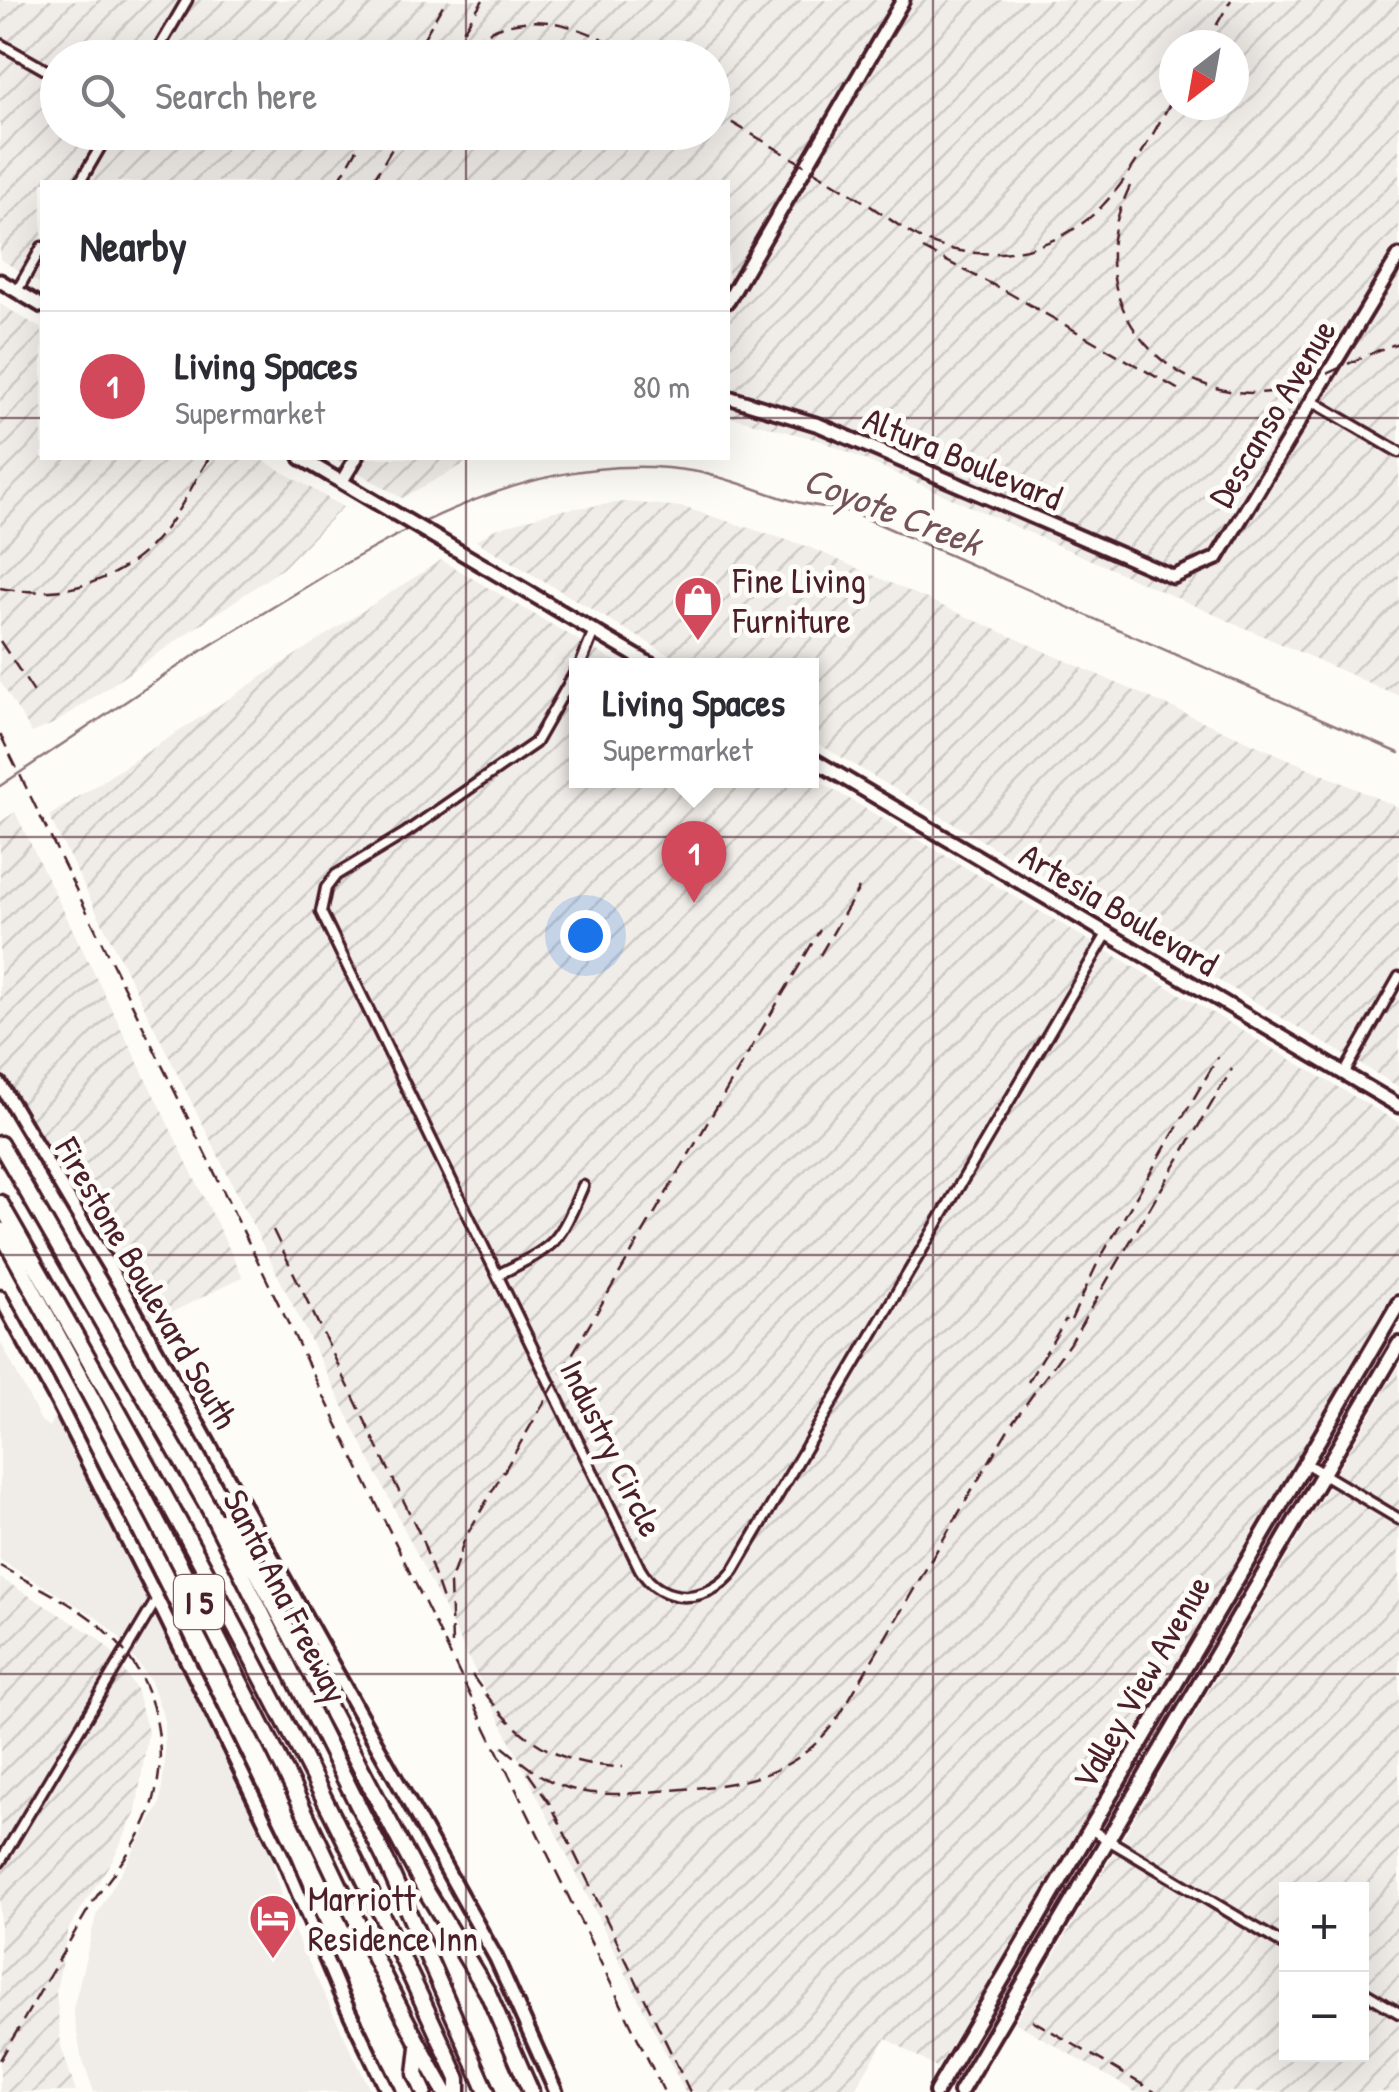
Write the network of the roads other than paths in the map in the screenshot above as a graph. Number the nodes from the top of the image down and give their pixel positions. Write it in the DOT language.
graph roads {
  1 [pos="187,0"];
  2 [pos="903,0"];
  3 [pos="164,40"];
  4 [pos="0,44"];
  5 [pos="40,67"];
  6 [pos="99,150"];
  7 [pos="81,180"];
  8 [pos="40,251"];
  9 [pos="1399,256"];
  10 [pos="0,281"];
  11 [pos="17,291"];
  12 [pos="730,298"];
  13 [pos="40,305"];
  14 [pos="730,398"];
  15 [pos="1312,401"];
  16 [pos="1399,452"];
  17 [pos="305,460"];
  18 [pos="355,460"];
  19 [pos="342,481"];
  20 [pos="1173,577"];
  21 [pos="594,631"];
  22 [pos="582,658"];
  23 [pos="640,658"];
  24 [pos="569,684"];
  25 [pos="819,763"];
  26 [pos="1107,934"];
  27 [pos="1399,977"];
  28 [pos="1344,1074"];
  29 [pos="0,1084"];
  30 [pos="1399,1106"];
  31 [pos="0,1144"];
  32 [pos="583,1186"];
  33 [pos="0,1204"];
  34 [pos="0,1230"];
  35 [pos="498,1275"];
  36 [pos="0,1298"];
  37 [pos="1399,1302"];
  38 [pos="1394,1320"];
  39 [pos="1399,1344"];
  40 [pos="1305,1463"];
  41 [pos="1323,1474"];
  42 [pos="210,1510"];
  43 [pos="1399,1518"];
  44 [pos="156,1598"];
  45 [pos="1090,1829"];
  46 [pos="1108,1840"];
  47 [pos="0,1862"];
  48 [pos="1279,1942"];
  49 [pos="1369,1995"];
  50 [pos="1399,2013"];
  51 [pos="420,2046"];
  52 [pos="388,2092"];
  53 [pos="424,2092"];
  54 [pos="445,2092"];
  55 [pos="458,2092"];
  56 [pos="487,2092"];
  57 [pos="531,2092"];
  58 [pos="556,2092"];
  59 [pos="936,2092"];
  60 [pos="960,2092"];
  1 -- 3 [label="street"];
  2 -- 12 [label="street"];
  4 -- 5 [label="street"];
  6 -- 7 [label="street"];
  8 -- 11 [label="street"];
  9 -- 15 [label="street, Descanso Avenue"];
  10 -- 11 [label="street"];
  11 -- 13 [label="street"];
  14 -- 20 [label="street, Altura Boulevard"];
  15 -- 16 [label="street"];
  15 -- 20 [label="street, Descanso Avenue"];
  17 -- 19 [label="street"];
  18 -- 19 [label="street"];
  19 -- 21 [label="street"];
  21 -- 22 [label="street, Industry Circle"];
  21 -- 23 [label="street"];
  24 -- 35 [label="street, Industry Circle"];
  25 -- 26 [label="street, Artesia Boulevard"];
  26 -- 28 [label="street, Artesia Boulevard"];
  26 -- 35 [label="street, Industry Circle"];
  27 -- 28 [label="street"];
  28 -- 30 [label="street, Artesia Boulevard"];
  29 -- 58 [label="street, Firestone Boulevard South"];
  31 -- 42 [label="highway, Santa Ana Freeway / I 5"];
  32 -- 35 [label="street"];
  33 -- 55 [label="highway"];
  34 -- 51 [label="highway, I 5"];
  36 -- 44 [label="street"];
  37 -- 38 [label="main road, Valley View Avenue"];
  38 -- 40 [label="main road, Valley View Avenue"];
  39 -- 41 [label="main road, Valley View Avenue"];
  40 -- 41 [label="street"];
  40 -- 45 [label="main road, Valley View Avenue"];
  41 -- 43 [label="street"];
  41 -- 46 [label="main road, Valley View Avenue"];
  42 -- 56 [label="highway, Santa Ana Freeway / I 5"];
  42 -- 57 [label="highway"];
  44 -- 47 [label="street"];
  44 -- 52 [label="street"];
  45 -- 46 [label="street"];
  45 -- 59 [label="main road, Valley View Avenue"];
  46 -- 48 [label="street"];
  46 -- 60 [label="main road, Valley View Avenue"];
  49 -- 50 [label="street"];
  51 -- 53 [label="highway"];
  51 -- 54 [label="highway, I 5"];
}
